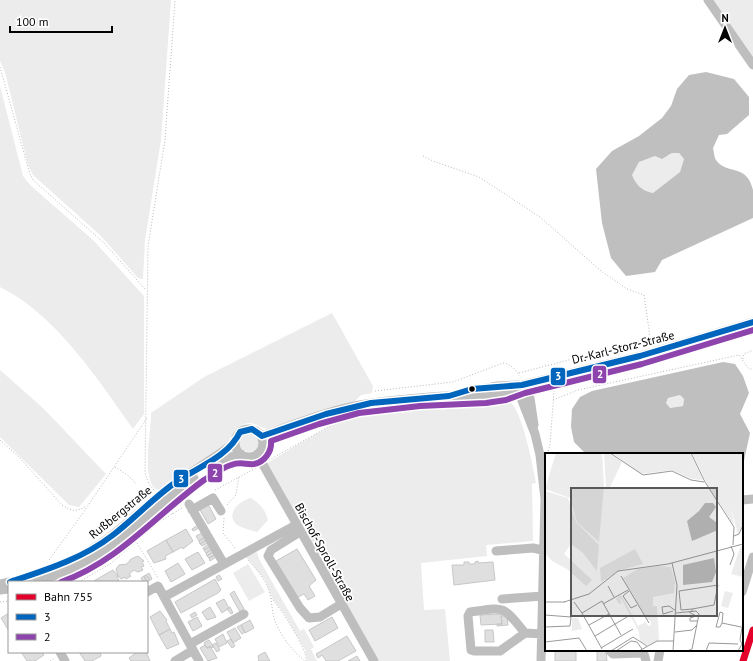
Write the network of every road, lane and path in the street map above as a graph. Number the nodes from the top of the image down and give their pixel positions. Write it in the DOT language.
graph roads {
  1 [pos="175,0"];
  2 [pos="708,0"];
  3 [pos="753,65"];
  4 [pos="0,67"];
  5 [pos="423,156"];
  6 [pos="147,290"];
  7 [pos="753,322"];
  8 [pos="650,338"];
  9 [pos="753,350"];
  10 [pos="653,352"];
  11 [pos="743,359"];
  12 [pos="753,370"];
  13 [pos="518,374"];
  14 [pos="521,382"];
  15 [pos="375,391"];
  16 [pos="554,391"];
  17 [pos="553,400"];
  18 [pos="348,416"];
  19 [pos="147,418"];
  20 [pos="262,436"];
  21 [pos="0,440"];
  22 [pos="235,442"];
  23 [pos="241,454"];
  24 [pos="257,454"];
  25 [pos="540,455"];
  26 [pos="262,464"];
  27 [pos="114,466"];
  28 [pos="239,476"];
  29 [pos="136,484"];
  30 [pos="214,490"];
  31 [pos="161,498"];
  32 [pos="753,498"];
  33 [pos="743,500"];
  34 [pos="87,507"];
  35 [pos="191,507"];
  36 [pos="224,510"];
  37 [pos="173,514"];
  38 [pos="298,529"];
  39 [pos="136,542"];
  40 [pos="496,551"];
  41 [pos="545,551"];
  42 [pos="241,554"];
  43 [pos="753,557"];
  44 [pos="224,564"];
  45 [pos="48,570"];
  46 [pos="12,581"];
  47 [pos="40,581"];
  48 [pos="81,581"];
  49 [pos="158,586"];
  50 [pos="743,589"];
  51 [pos="148,591"];
  52 [pos="543,596"];
  53 [pos="164,597"];
  54 [pos="271,598"];
  55 [pos="502,599"];
  56 [pos="341,604"];
  57 [pos="244,614"];
  58 [pos="525,633"];
  59 [pos="542,634"];
  60 [pos="544,645"];
  61 [pos="192,647"];
  62 [pos="610,651"];
  63 [pos="660,651"];
  64 [pos="175,661"];
  65 [pos="199,661"];
  66 [pos="306,661"];
  67 [pos="374,661"];
  68 [pos="541,661"];
  69 [pos="646,661"];
  70 [pos="658,661"];
  1 -- 6 [label="path"];
  2 -- 3 [label="street"];
  4 -- 6 [label="path"];
  5 -- 8 [label="path"];
  6 -- 19 [label="path"];
  7 -- 10 [label="street, Dr.-Karl-Storz-Straße"];
  8 -- 10 [label="path"];
  8 -- 13 [label="path"];
  9 -- 11 [label="path"];
  10 -- 14 [label="street, Dr.-Karl-Storz-Straße"];
  11 -- 12 [label="path"];
  11 -- 17 [label="path"];
  13 -- 14 [label="path"];
  13 -- 15 [label="path"];
  14 -- 20 [label="street"];
  14 -- 25 [label="street"];
  16 -- 17 [label="path"];
  17 -- 25 [label="path"];
  18 -- 26 [label="path"];
  19 -- 27 [label="path"];
  19 -- 31 [label="path"];
  20 -- 22 [label="street"];
  20 -- 24 [label="street"];
  21 -- 34 [label="path"];
  22 -- 23 [label="street"];
  22 -- 31 [label="street, Rußbergstraße"];
  23 -- 24 [label="street"];
  23 -- 31 [label="street, Rußbergstraße"];
  24 -- 26 [label="street, Bischof-Sproll-Straße"];
  25 -- 41 [label="street"];
  26 -- 28 [label="path"];
  26 -- 38 [label="street, Bischof-Sproll-Straße"];
  27 -- 29 [label="path"];
  27 -- 34 [label="path"];
  28 -- 30 [label="path"];
  28 -- 36 [label="path"];
  31 -- 37 [label="path"];
  31 -- 45 [label="street, Rußbergstraße"];
  31 -- 47 [label="street, Rußbergstraße"];
  32 -- 33 [label="street"];
  34 -- 45 [label="path"];
  35 -- 36 [label="street"];
  35 -- 37 [label="path"];
  35 -- 44 [label="street"];
  36 -- 42 [label="path"];
  37 -- 39 [label="path"];
  38 -- 42 [label="street"];
  38 -- 56 [label="street, Bischof-Sproll-Straße"];
  38 -- 56 [label="street"];
  39 -- 48 [label="path"];
  39 -- 49 [label="path"];
  40 -- 41 [label="street"];
  41 -- 52 [label="street"];
  42 -- 44 [label="street"];
  42 -- 54 [label="path"];
  43 -- 50 [label="street"];
  44 -- 53 [label="street"];
  45 -- 46 [label="street, Rußbergstraße"];
  49 -- 51 [label="street"];
  49 -- 53 [label="street"];
  52 -- 55 [label="street"];
  52 -- 59 [label="street"];
  53 -- 61 [label="street"];
  54 -- 66 [label="path"];
  54 -- 66 [label="path"];
  56 -- 67 [label="street, Bischof-Sproll-Straße"];
  57 -- 61 [label="street"];
  58 -- 58 [label="street"];
  58 -- 59 [label="street"];
  59 -- 60 [label="street"];
  60 -- 68 [label="street"];
  61 -- 64 [label="street"];
  61 -- 65 [label="street"];
  62 -- 69 [label="street"];
  63 -- 70 [label="street"];
}
